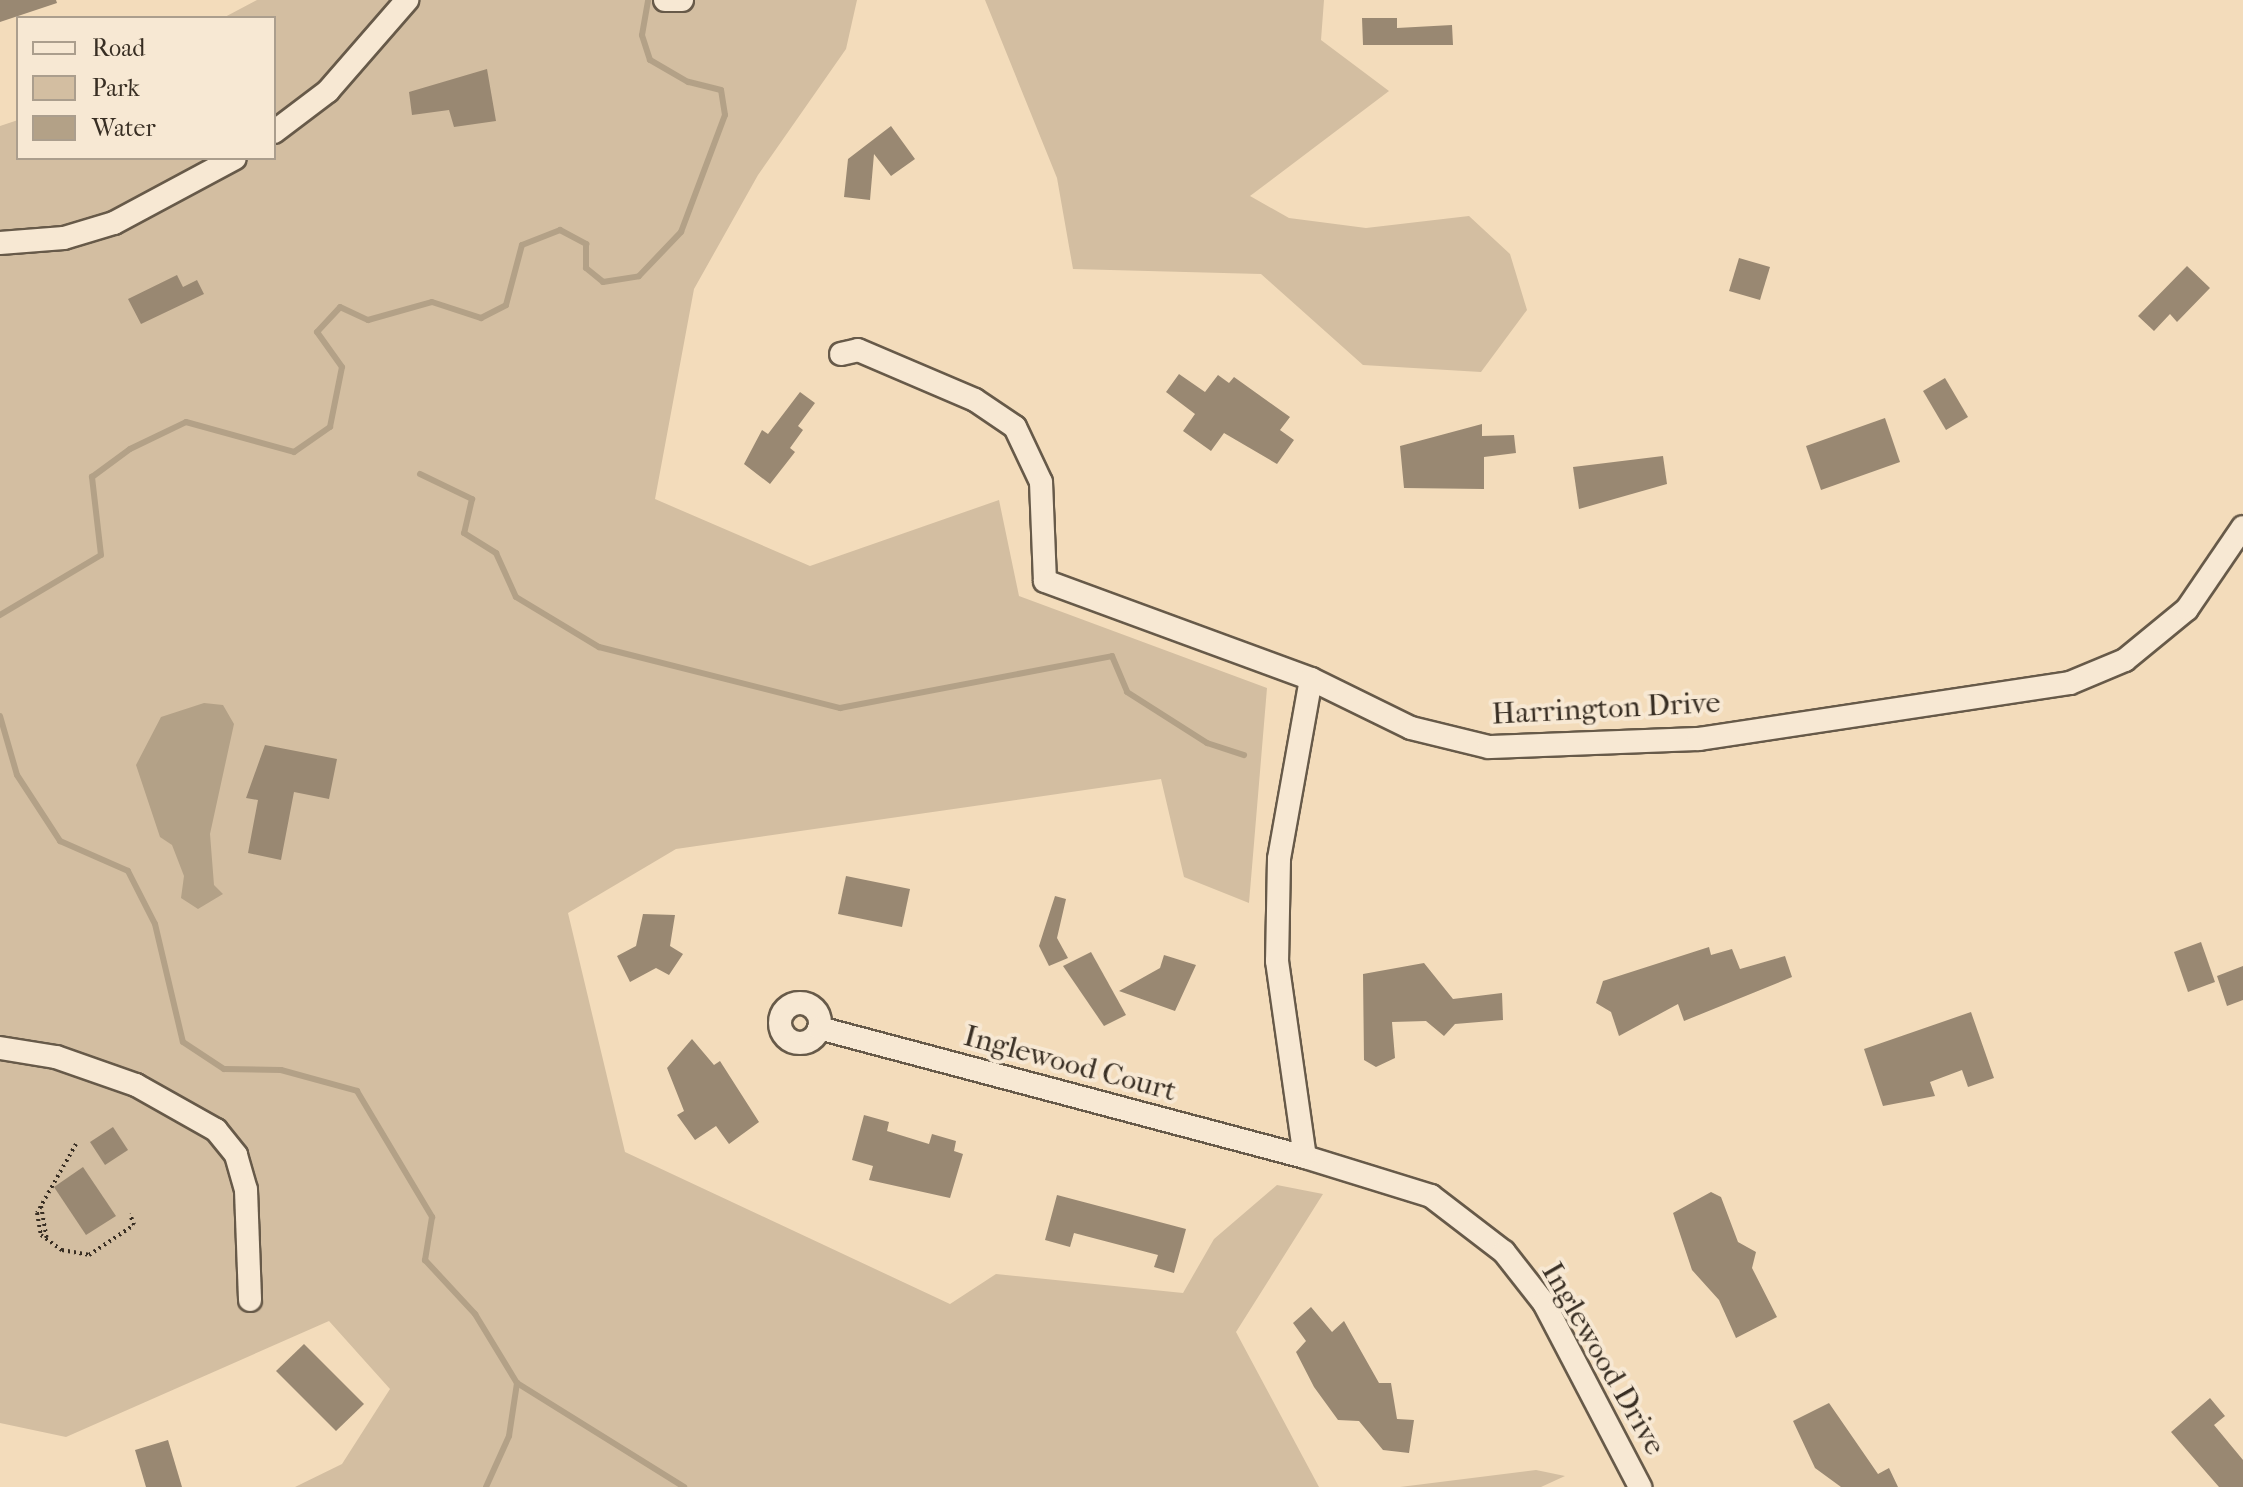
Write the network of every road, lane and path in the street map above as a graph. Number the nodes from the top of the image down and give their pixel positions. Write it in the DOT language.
graph roads {
  1 [pos="407,0"];
  2 [pos="665,0"];
  3 [pos="682,0"];
  4 [pos="276,130"];
  5 [pos="231,160"];
  6 [pos="0,243"];
  7 [pos="841,354"];
  8 [pos="2243,527"];
  9 [pos="1311,679"];
  10 [pos="819,1028"];
  11 [pos="0,1048"];
  12 [pos="76,1144"];
  13 [pos="1305,1157"];
  14 [pos="41,1206"];
  15 [pos="130,1214"];
  16 [pos="47,1239"];
  17 [pos="250,1300"];
  18 [pos="1640,1487"];
  1 -- 4 [label="street"];
  2 -- 3 [label="street"];
  5 -- 6 [label="street"];
  7 -- 9 [label="street, Harrington Drive"];
  8 -- 9 [label="street, Harrington Drive"];
  9 -- 13 [label="street"];
  10 -- 13 [label="street, Inglewood Court"];
  11 -- 17 [label="street"];
  12 -- 14 [label="path"];
  13 -- 18 [label="street, Inglewood Drive"];
  14 -- 16 [label="path"];
  14 -- 16 [label="path"];
  15 -- 16 [label="path"];
}
